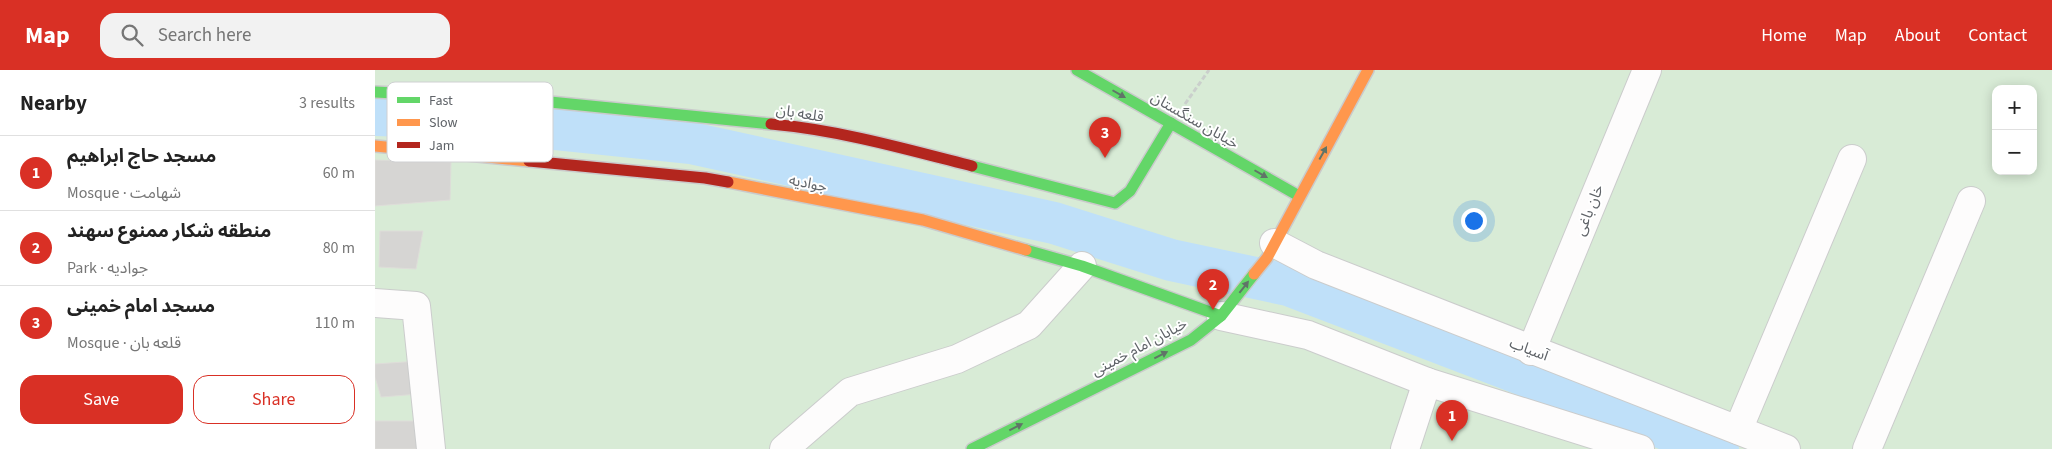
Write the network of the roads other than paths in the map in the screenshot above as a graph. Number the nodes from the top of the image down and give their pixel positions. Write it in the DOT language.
graph roads {
  1 [pos="1077,70"];
  2 [pos="1368,70"];
  3 [pos="1647,70"];
  4 [pos="553,102"];
  5 [pos="1171,123"];
  6 [pos="1852,159"];
  7 [pos="540,162"];
  8 [pos="1299,196"];
  9 [pos="1971,201"];
  10 [pos="1271,250"];
  11 [pos="1082,266"];
  12 [pos="375,303"];
  13 [pos="1221,316"];
  14 [pos="1531,351"];
  15 [pos="1427,382"];
  16 [pos="1738,430"];
  17 [pos="431,449"];
  18 [pos="784,449"];
  19 [pos="972,449"];
  20 [pos="1405,449"];
  21 [pos="1640,449"];
  22 [pos="1786,449"];
  23 [pos="1867,449"];
  1 -- 5 [label="street, خیابان سنگستان, one-way"];
  8 -- 2 [label="street, خیابان امام خمینی, one-way"];
  3 -- 14 [label="street, خان باغی"];
  4 -- 5 [label="street, قلعه بان"];
  5 -- 8 [label="street, خیابان سنگستان, one-way"];
  6 -- 16 [label="street"];
  7 -- 11 [label="street, جوادیه"];
  8 -- 10 [label="street, خیابان امام خمینی"];
  9 -- 23 [label="street"];
  13 -- 10 [label="street, خیابان امام خمینی, one-way"];
  10 -- 14 [label="street, آسیاب"];
  11 -- 13 [label="street, جوادیه"];
  11 -- 18 [label="street"];
  12 -- 17 [label="street"];
  13 -- 15 [label="street"];
  19 -- 13 [label="street, خیابان امام خمینی, one-way"];
  14 -- 16 [label="street, آسیاب"];
  15 -- 20 [label="street"];
  15 -- 21 [label="street"];
  16 -- 22 [label="street, آسیاب"];
}
